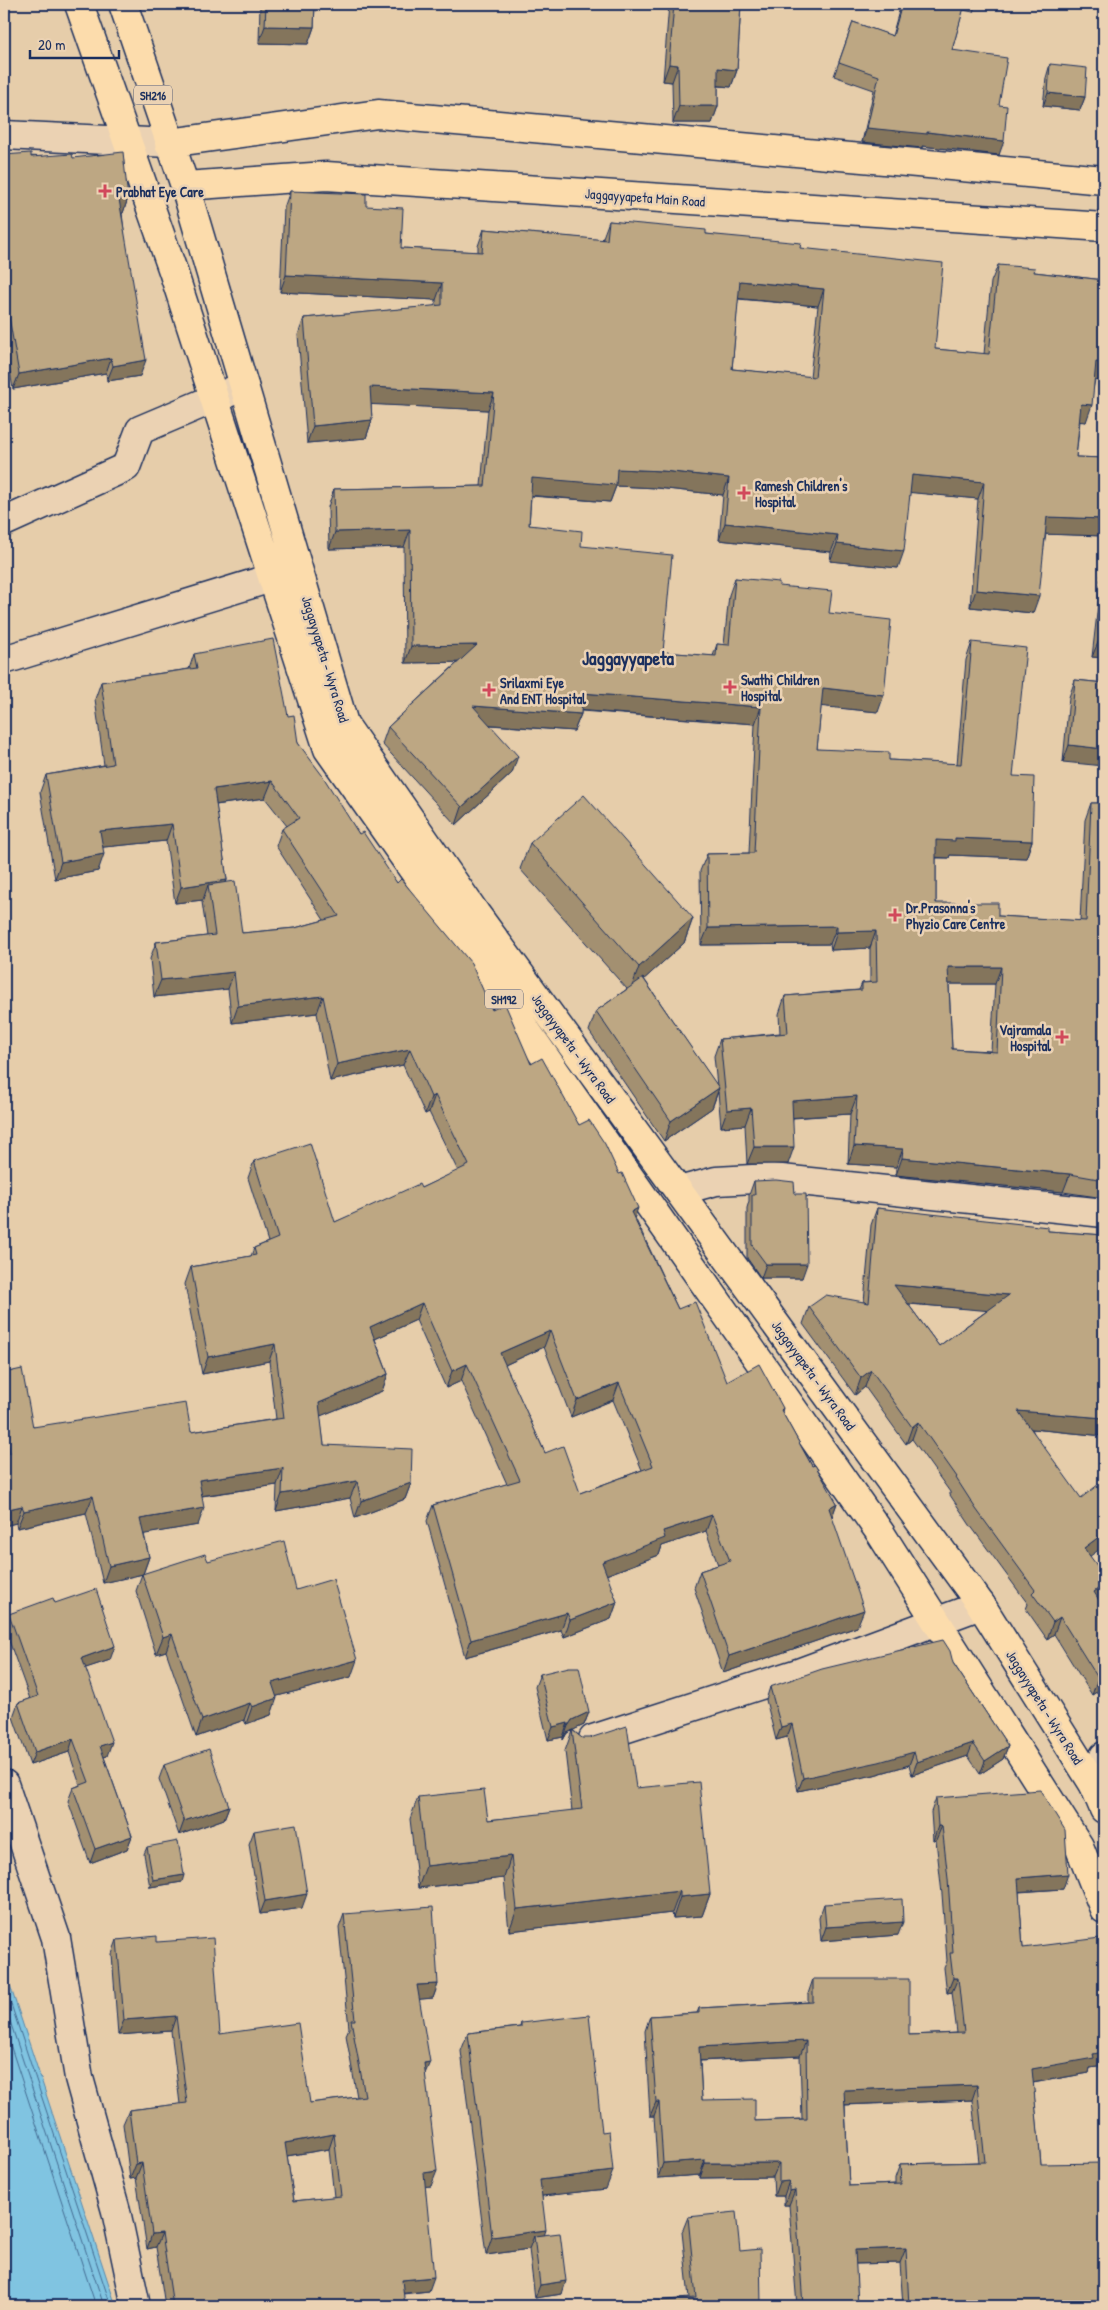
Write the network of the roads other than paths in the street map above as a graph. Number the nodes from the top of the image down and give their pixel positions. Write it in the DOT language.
graph roads {
  1 [pos="79,4"];
  2 [pos="123,4"];
  3 [pos="4,135"];
  4 [pos="128,141"];
  5 [pos="169,143"];
  6 [pos="1104,180"];
  7 [pos="185,186"];
  8 [pos="1104,227"];
  9 [pos="244,386"];
  10 [pos="214,399"];
  11 [pos="4,522"];
  12 [pos="298,570"];
  13 [pos="273,578"];
  14 [pos="4,660"];
  15 [pos="679,1191"];
  16 [pos="1104,1213"];
  17 [pos="981,1605"];
  18 [pos="936,1622"];
  19 [pos="578,1744"];
  20 [pos="1104,1756"];
  21 [pos="4,1784"];
  22 [pos="1099,1797"];
  23 [pos="1104,1909"];
  24 [pos="136,2306"];
  1 -- 4 [label="main road, SH192"];
  2 -- 5 [label="main road, SH216"];
  3 -- 4 [label="street"];
  4 -- 5 [label="street"];
  4 -- 10 [label="main road, SH192"];
  5 -- 6 [label="main road"];
  5 -- 7 [label="main road, SH216"];
  7 -- 8 [label="main road, Jaggayyapeta Main Road"];
  7 -- 9 [label="main road, Jaggayyapeta - Wyra Road / SH192"];
  9 -- 10 [label="street"];
  9 -- 12 [label="main road, Jaggayyapeta - Wyra Road / SH192"];
  10 -- 11 [label="street"];
  10 -- 13 [label="main road, SH192"];
  12 -- 13 [label="street"];
  12 -- 15 [label="main road, Jaggayyapeta - Wyra Road / SH192"];
  13 -- 14 [label="street"];
  13 -- 18 [label="main road, SH192"];
  15 -- 16 [label="street"];
  15 -- 17 [label="main road, Jaggayyapeta - Wyra Road / SH192"];
  17 -- 18 [label="street"];
  17 -- 22 [label="main road, Jaggayyapeta - Wyra Road / SH192"];
  18 -- 19 [label="street"];
  18 -- 23 [label="main road, SH192"];
  20 -- 22 [label="street"];
  21 -- 24 [label="street"];
}
